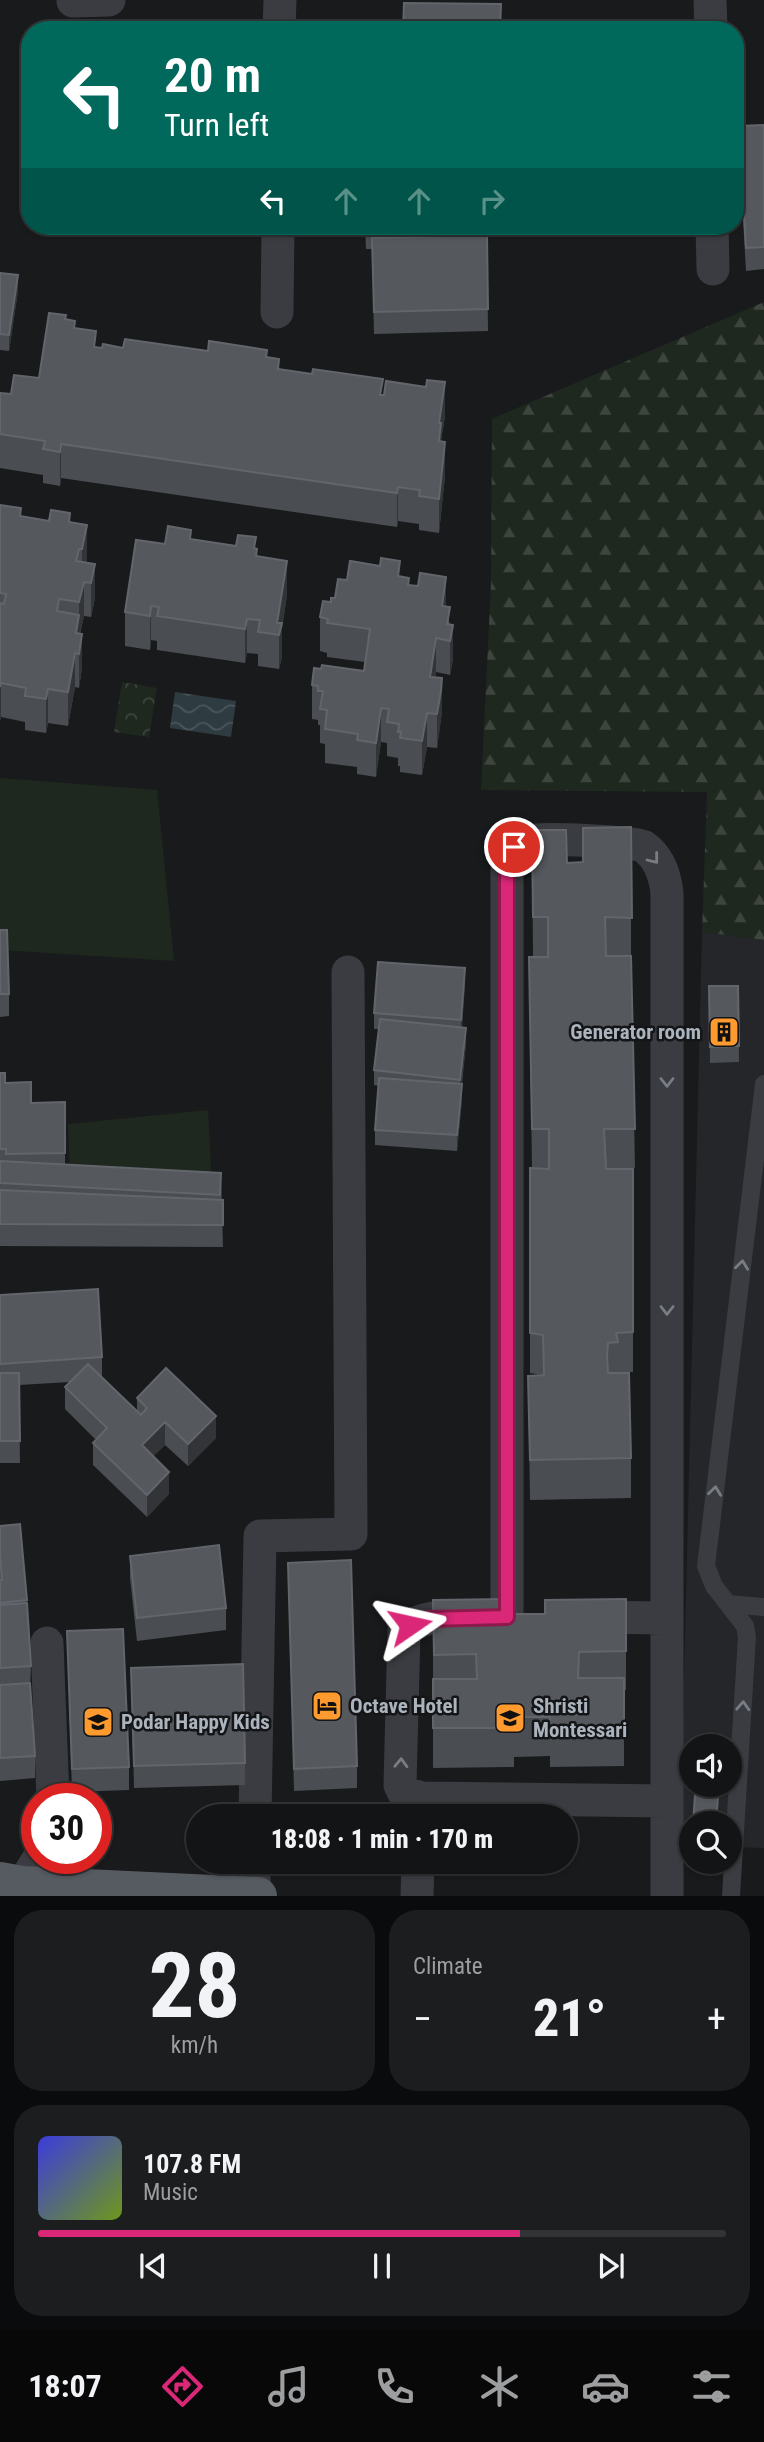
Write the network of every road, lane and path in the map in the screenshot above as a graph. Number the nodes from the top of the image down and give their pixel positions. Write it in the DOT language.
graph roads {
  1 [pos="109,0"];
  2 [pos="280,0"];
  3 [pos="710,0"];
  4 [pos="74,1"];
  5 [pos="279,21"];
  6 [pos="711,21"];
  7 [pos="278,235"];
  8 [pos="712,235"];
  9 [pos="713,269"];
  10 [pos="277,312"];
  11 [pos="348,972"];
  12 [pos="764,1084"];
  13 [pos="728,1604"];
  14 [pos="764,1606"];
  15 [pos="529,1617"];
  16 [pos="667,1618"];
  17 [pos="47,1643"];
  18 [pos="52,1783"];
  19 [pos="667,1801"];
  20 [pos="255,1804"];
  21 [pos="417,1804"];
  22 [pos="544,1804"];
  23 [pos="255,1874"];
  24 [pos="418,1874"];
  25 [pos="20,1875"];
  26 [pos="256,1896"];
  27 [pos="417,1896"];
  28 [pos="667,1896"];
  29 [pos="731,1896"];
  1 -- 4 [label="street"];
  2 -- 5 [label="street"];
  3 -- 6 [label="street"];
  7 -- 10 [label="street"];
  8 -- 9 [label="street"];
  11 -- 20 [label="street"];
  13 -- 12 [label="lane, one-way"];
  13 -- 14 [label="lane"];
  29 -- 13 [label="lane, one-way"];
  15 -- 16 [label="street"];
  15 -- 16 [label="street, one-way"];
  21 -- 15 [label="street, one-way"];
  16 -- 19 [label="street"];
  17 -- 18 [label="street"];
  19 -- 22 [label="street"];
  19 -- 28 [label="street"];
  23 -- 26 [label="street"];
  24 -- 27 [label="street"];
  25 -- 26 [label="main road"];
}
